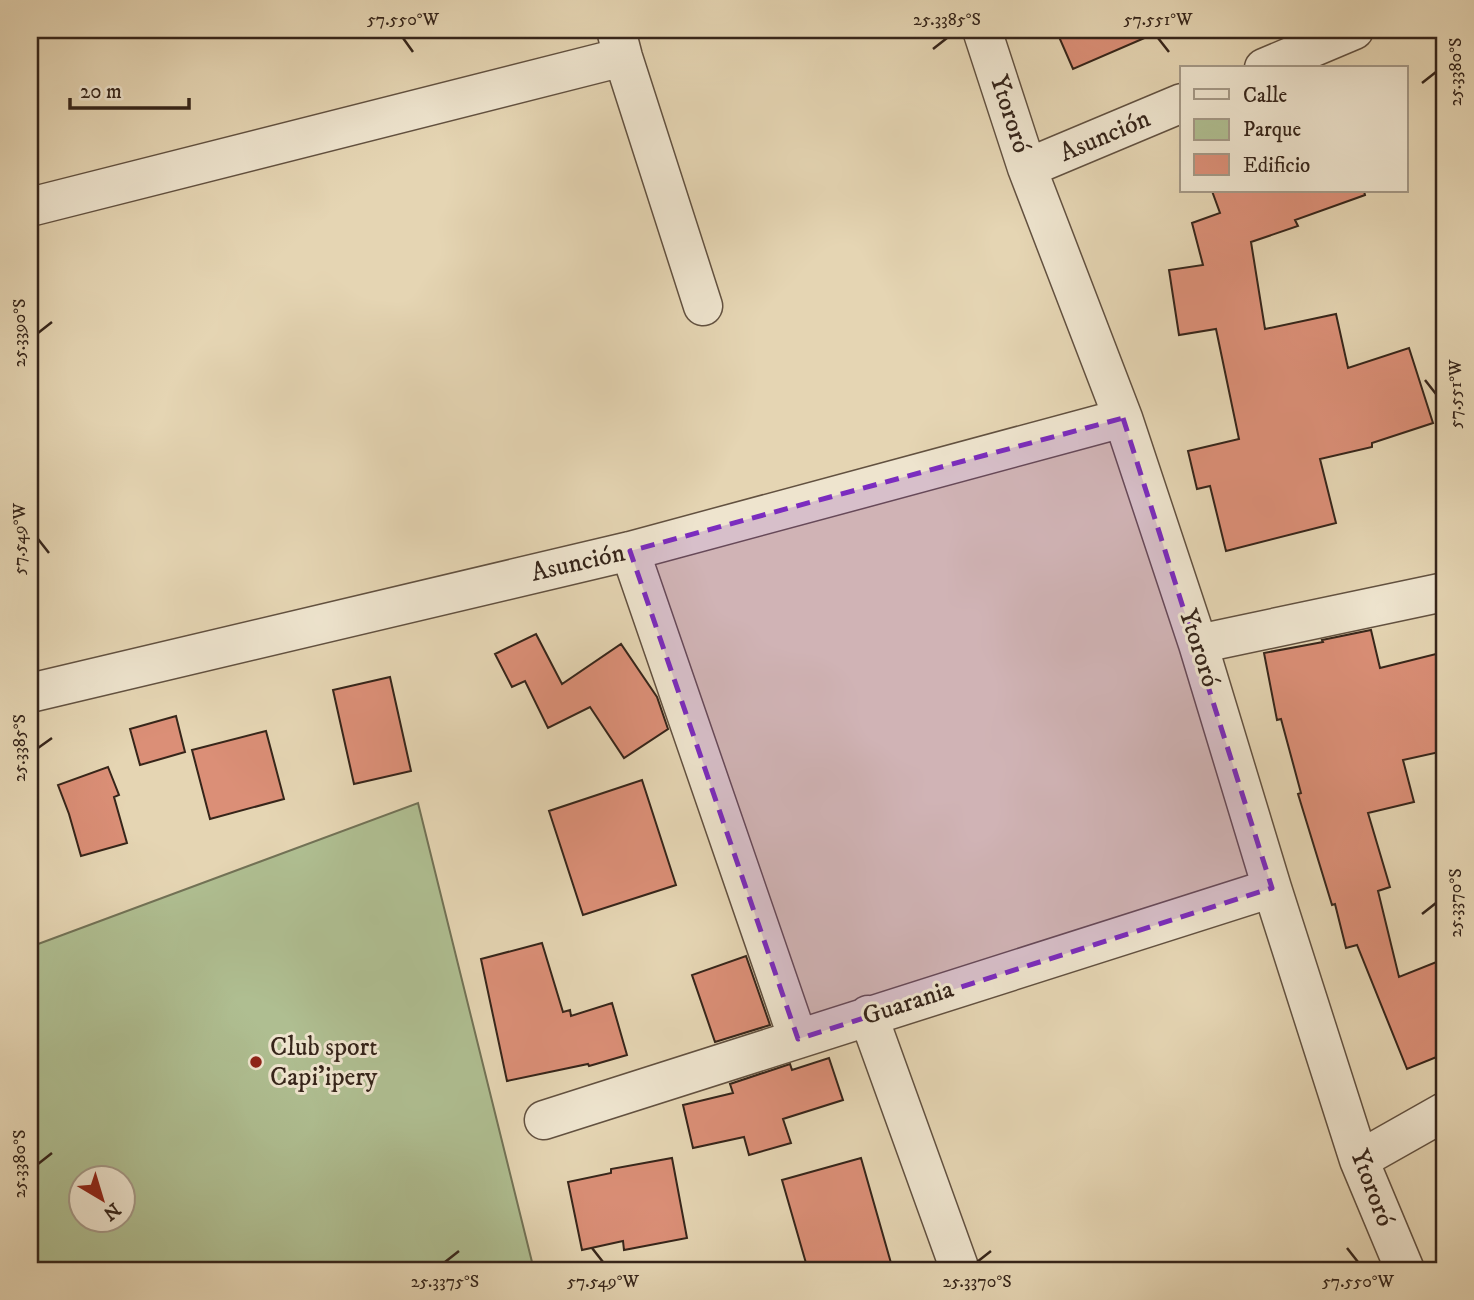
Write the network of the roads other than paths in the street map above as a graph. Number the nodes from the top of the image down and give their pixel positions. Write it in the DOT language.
graph roads {
  1 [pos="982,30"];
  2 [pos="1354,30"];
  3 [pos="620,43"];
  4 [pos="1269,66"];
  5 [pos="1180,104"];
  6 [pos="1027,168"];
  7 [pos="30,207"];
  8 [pos="703,306"];
  9 [pos="1123,418"];
  10 [pos="630,551"];
  11 [pos="1444,592"];
  12 [pos="1198,644"];
  13 [pos="30,693"];
  14 [pos="1272,888"];
  15 [pos="868,1015"];
  16 [pos="798,1039"];
  17 [pos="1444,1112"];
  18 [pos="544,1120"];
  19 [pos="1359,1160"];
  20 [pos="960,1270"];
  21 [pos="1405,1270"];
  1 -- 6 [label="street, Ytororó"];
  2 -- 4 [label="street"];
  3 -- 7 [label="street"];
  3 -- 8 [label="street"];
  5 -- 6 [label="street, Asunción"];
  6 -- 9 [label="street, Ytororó"];
  9 -- 10 [label="street, Asunción"];
  9 -- 12 [label="street, Ytororó"];
  10 -- 13 [label="street, Asunción"];
  10 -- 16 [label="street"];
  11 -- 12 [label="street"];
  12 -- 14 [label="street, Ytororó"];
  14 -- 15 [label="street, Guarania"];
  14 -- 19 [label="street, Ytororó"];
  15 -- 16 [label="street, Guarania"];
  15 -- 20 [label="street"];
  16 -- 18 [label="street, Guarania"];
  17 -- 19 [label="street"];
  19 -- 21 [label="street, Ytororó"];
}
